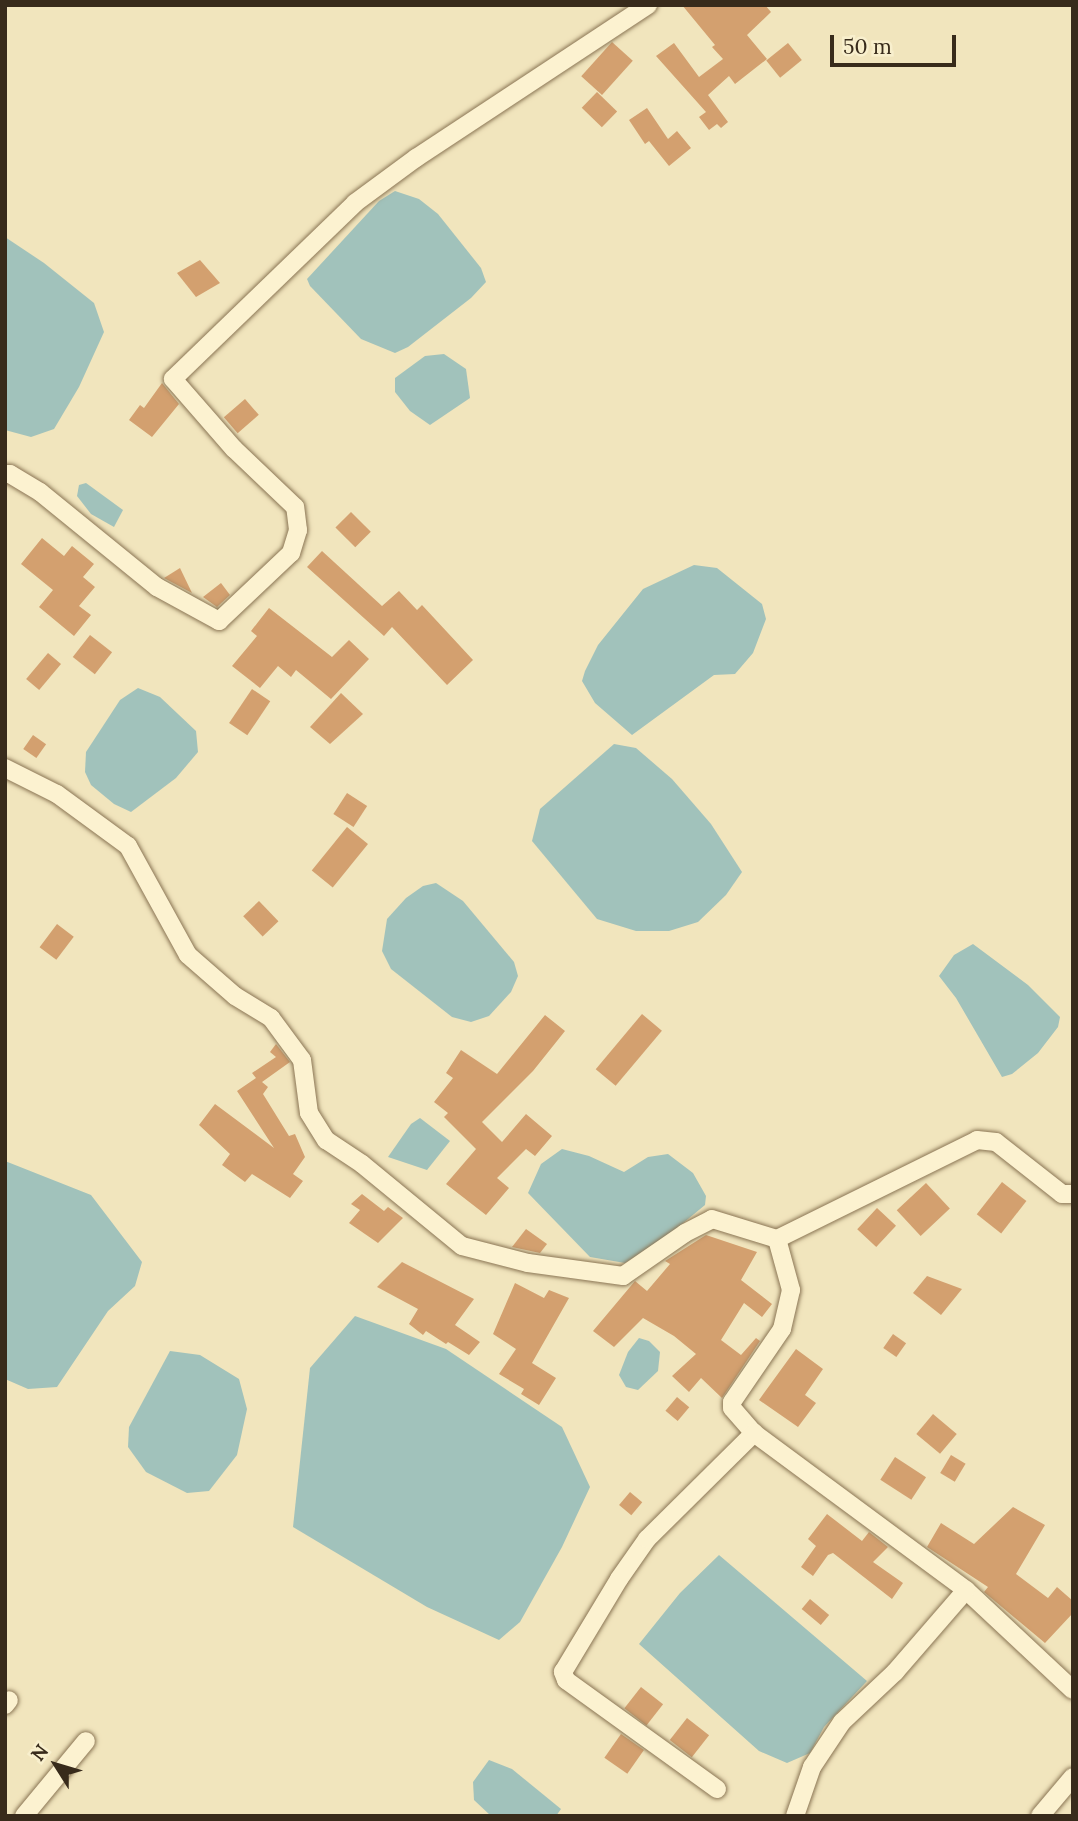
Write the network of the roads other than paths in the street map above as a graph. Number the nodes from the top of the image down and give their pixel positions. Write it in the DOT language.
graph roads {
  1 [pos="648,5"];
  2 [pos="5,474"];
  3 [pos="5,768"];
  4 [pos="1073,1194"];
  5 [pos="776,1239"];
  6 [pos="754,1433"];
  7 [pos="966,1590"];
  8 [pos="1073,1690"];
  9 [pos="86,1741"];
  10 [pos="1073,1777"];
  11 [pos="717,1789"];
  12 [pos="24,1816"];
  13 [pos="795,1816"];
  14 [pos="1040,1816"];
  1 -- 2 [label="street"];
  3 -- 5 [label="street"];
  4 -- 5 [label="street"];
  5 -- 6 [label="street"];
  6 -- 7 [label="street"];
  6 -- 11 [label="street"];
  7 -- 8 [label="street"];
  7 -- 13 [label="street"];
  9 -- 12 [label="street"];
  10 -- 14 [label="street"];
}
